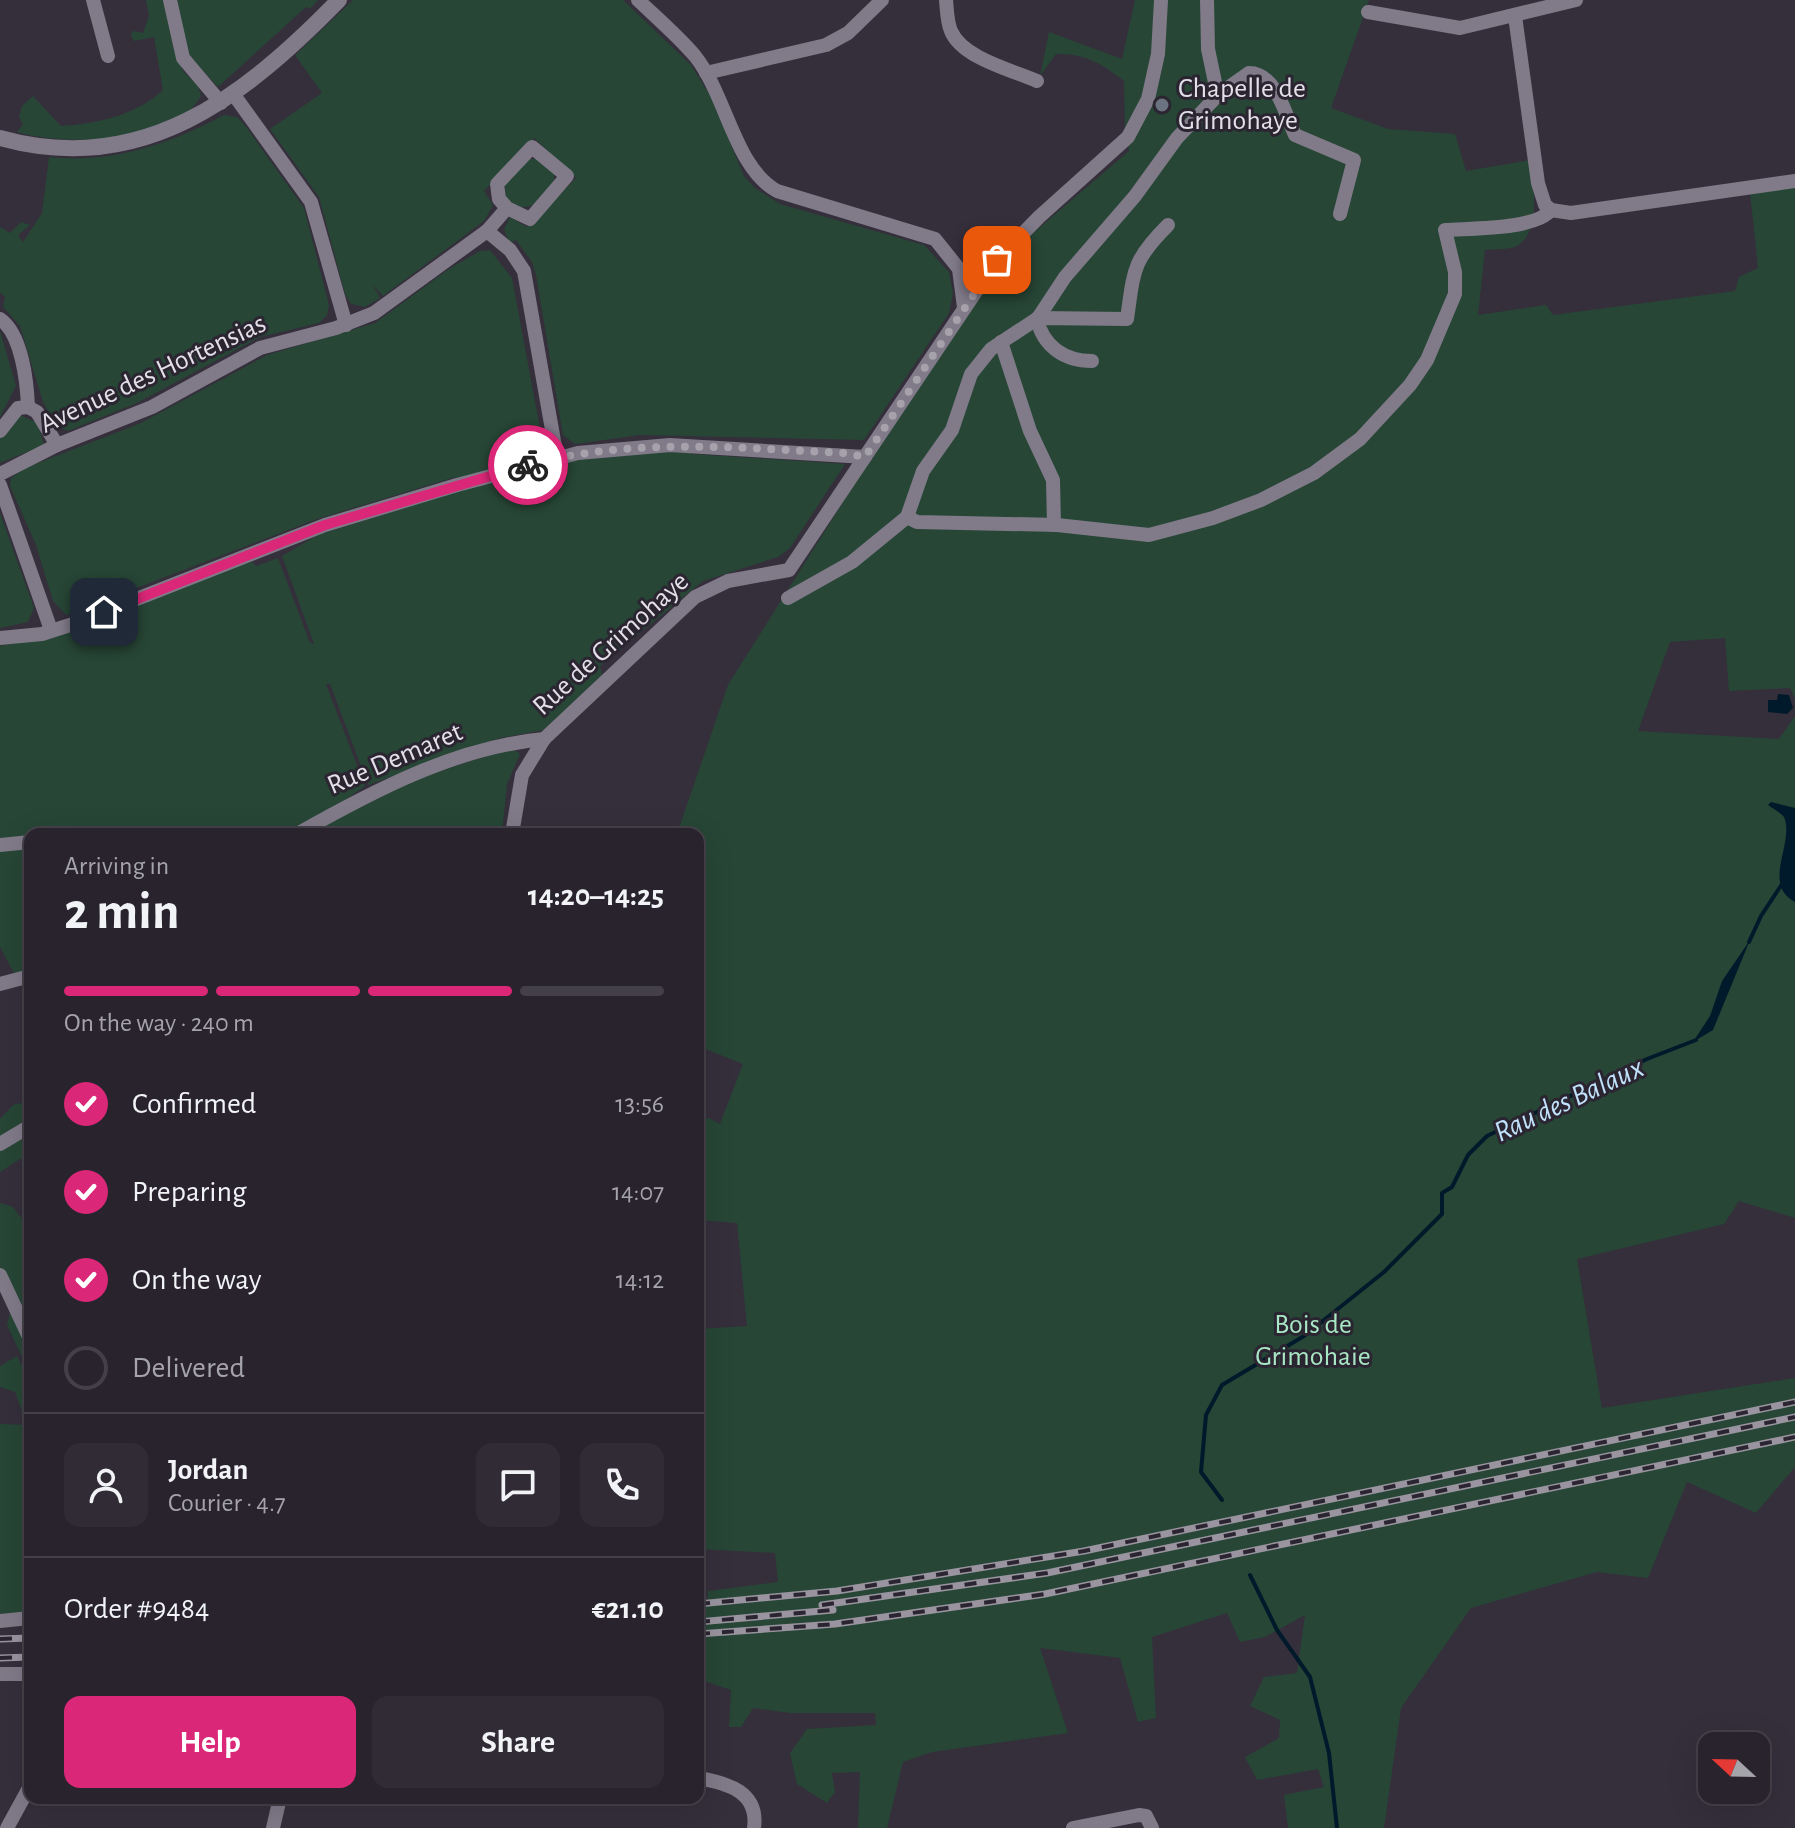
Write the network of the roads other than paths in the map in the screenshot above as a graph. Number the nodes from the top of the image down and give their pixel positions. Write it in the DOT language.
graph roads {
  1 [pos="93,0"];
  2 [pos="170,0"];
  3 [pos="339,0"];
  4 [pos="638,0"];
  5 [pos="882,0"];
  6 [pos="946,0"];
  7 [pos="1161,0"];
  8 [pos="1207,0"];
  9 [pos="1576,0"];
  10 [pos="1368,12"];
  11 [pos="1515,16"];
  12 [pos="108,56"];
  13 [pos="706,73"];
  14 [pos="1037,81"];
  15 [pos="228,99"];
  16 [pos="1211,102"];
  17 [pos="0,138"];
  18 [pos="1795,180"];
  19 [pos="507,208"];
  20 [pos="1551,210"];
  21 [pos="1340,214"];
  22 [pos="1168,225"];
  23 [pos="487,231"];
  24 [pos="959,269"];
  25 [pos="986,275"];
  26 [pos="964,307"];
  27 [pos="1037,318"];
  28 [pos="0,319"];
  29 [pos="346,325"];
  30 [pos="1001,342"];
  31 [pos="1092,361"];
  32 [pos="28,407"];
  33 [pos="0,431"];
  34 [pos="57,445"];
  35 [pos="865,457"];
  36 [pos="557,458"];
  37 [pos="0,474"];
  38 [pos="0,485"];
  39 [pos="907,517"];
  40 [pos="1054,525"];
  41 [pos="788,598"];
  42 [pos="51,630"];
  43 [pos="0,638"];
  44 [pos="544,739"];
  45 [pos="518,740"];
  46 [pos="532,754"];
  47 [pos="309,828"];
  48 [pos="513,828"];
  49 [pos="24,843"];
  50 [pos="0,845"];
  51 [pos="24,978"];
  52 [pos="0,984"];
  53 [pos="24,1130"];
  54 [pos="0,1144"];
  55 [pos="0,1275"];
  56 [pos="24,1326"];
  57 [pos="24,1619"];
  58 [pos="0,1621"];
  59 [pos="0,1674"];
  60 [pos="24,1674"];
  61 [pos="704,1780"];
  62 [pos="24,1797"];
  63 [pos="279,1804"];
  64 [pos="7,1828"];
  65 [pos="273,1828"];
  66 [pos="754,1828"];
  67 [pos="1073,1828"];
  68 [pos="1152,1828"];
  1 -- 12 [label="street"];
  2 -- 15 [label="street"];
  3 -- 15 [label="street"];
  4 -- 13 [label="street"];
  5 -- 13 [label="street"];
  6 -- 14 [label="street"];
  7 -- 25 [label="street, Rue de Grimohaye"];
  8 -- 16 [label="street"];
  9 -- 11 [label="street"];
  10 -- 11 [label="street"];
  11 -- 20 [label="street"];
  13 -- 24 [label="street"];
  15 -- 17 [label="street"];
  15 -- 29 [label="street"];
  16 -- 21 [label="street"];
  16 -- 27 [label="street"];
  18 -- 20 [label="street"];
  19 -- 19 [label="street"];
  19 -- 23 [label="street, Avenue des Hortensias"];
  20 -- 40 [label="street"];
  22 -- 27 [label="street"];
  23 -- 29 [label="street, Avenue des Hortensias"];
  23 -- 36 [label="street"];
  24 -- 25 [label="street"];
  24 -- 26 [label="street"];
  25 -- 26 [label="street, Rue de Grimohaye"];
  26 -- 35 [label="street, Rue de Grimohaye"];
  27 -- 30 [label="street"];
  27 -- 31 [label="street"];
  28 -- 32 [label="street"];
  29 -- 34 [label="street, Avenue des Hortensias"];
  30 -- 39 [label="street"];
  30 -- 40 [label="street"];
  32 -- 33 [label="street"];
  32 -- 34 [label="street"];
  34 -- 37 [label="street, Avenue des Hortensias"];
  35 -- 36 [label="street"];
  35 -- 44 [label="street, Rue de Grimohaye"];
  36 -- 42 [label="street"];
  38 -- 42 [label="street"];
  39 -- 40 [label="street"];
  39 -- 41 [label="street"];
  42 -- 43 [label="street"];
  44 -- 45 [label="street, Rue Demaret"];
  44 -- 46 [label="street, Rue de Grimohaye"];
  45 -- 46 [label="street"];
  45 -- 47 [label="street, Rue Demaret"];
  46 -- 48 [label="street, Rue de Grimohaye"];
  49 -- 50 [label="street"];
  51 -- 52 [label="street"];
  53 -- 54 [label="street"];
  55 -- 56 [label="street"];
  57 -- 58 [label="street"];
  59 -- 60 [label="street"];
  61 -- 66 [label="street"];
  62 -- 64 [label="street"];
  63 -- 65 [label="street"];
  67 -- 68 [label="street"];
}
